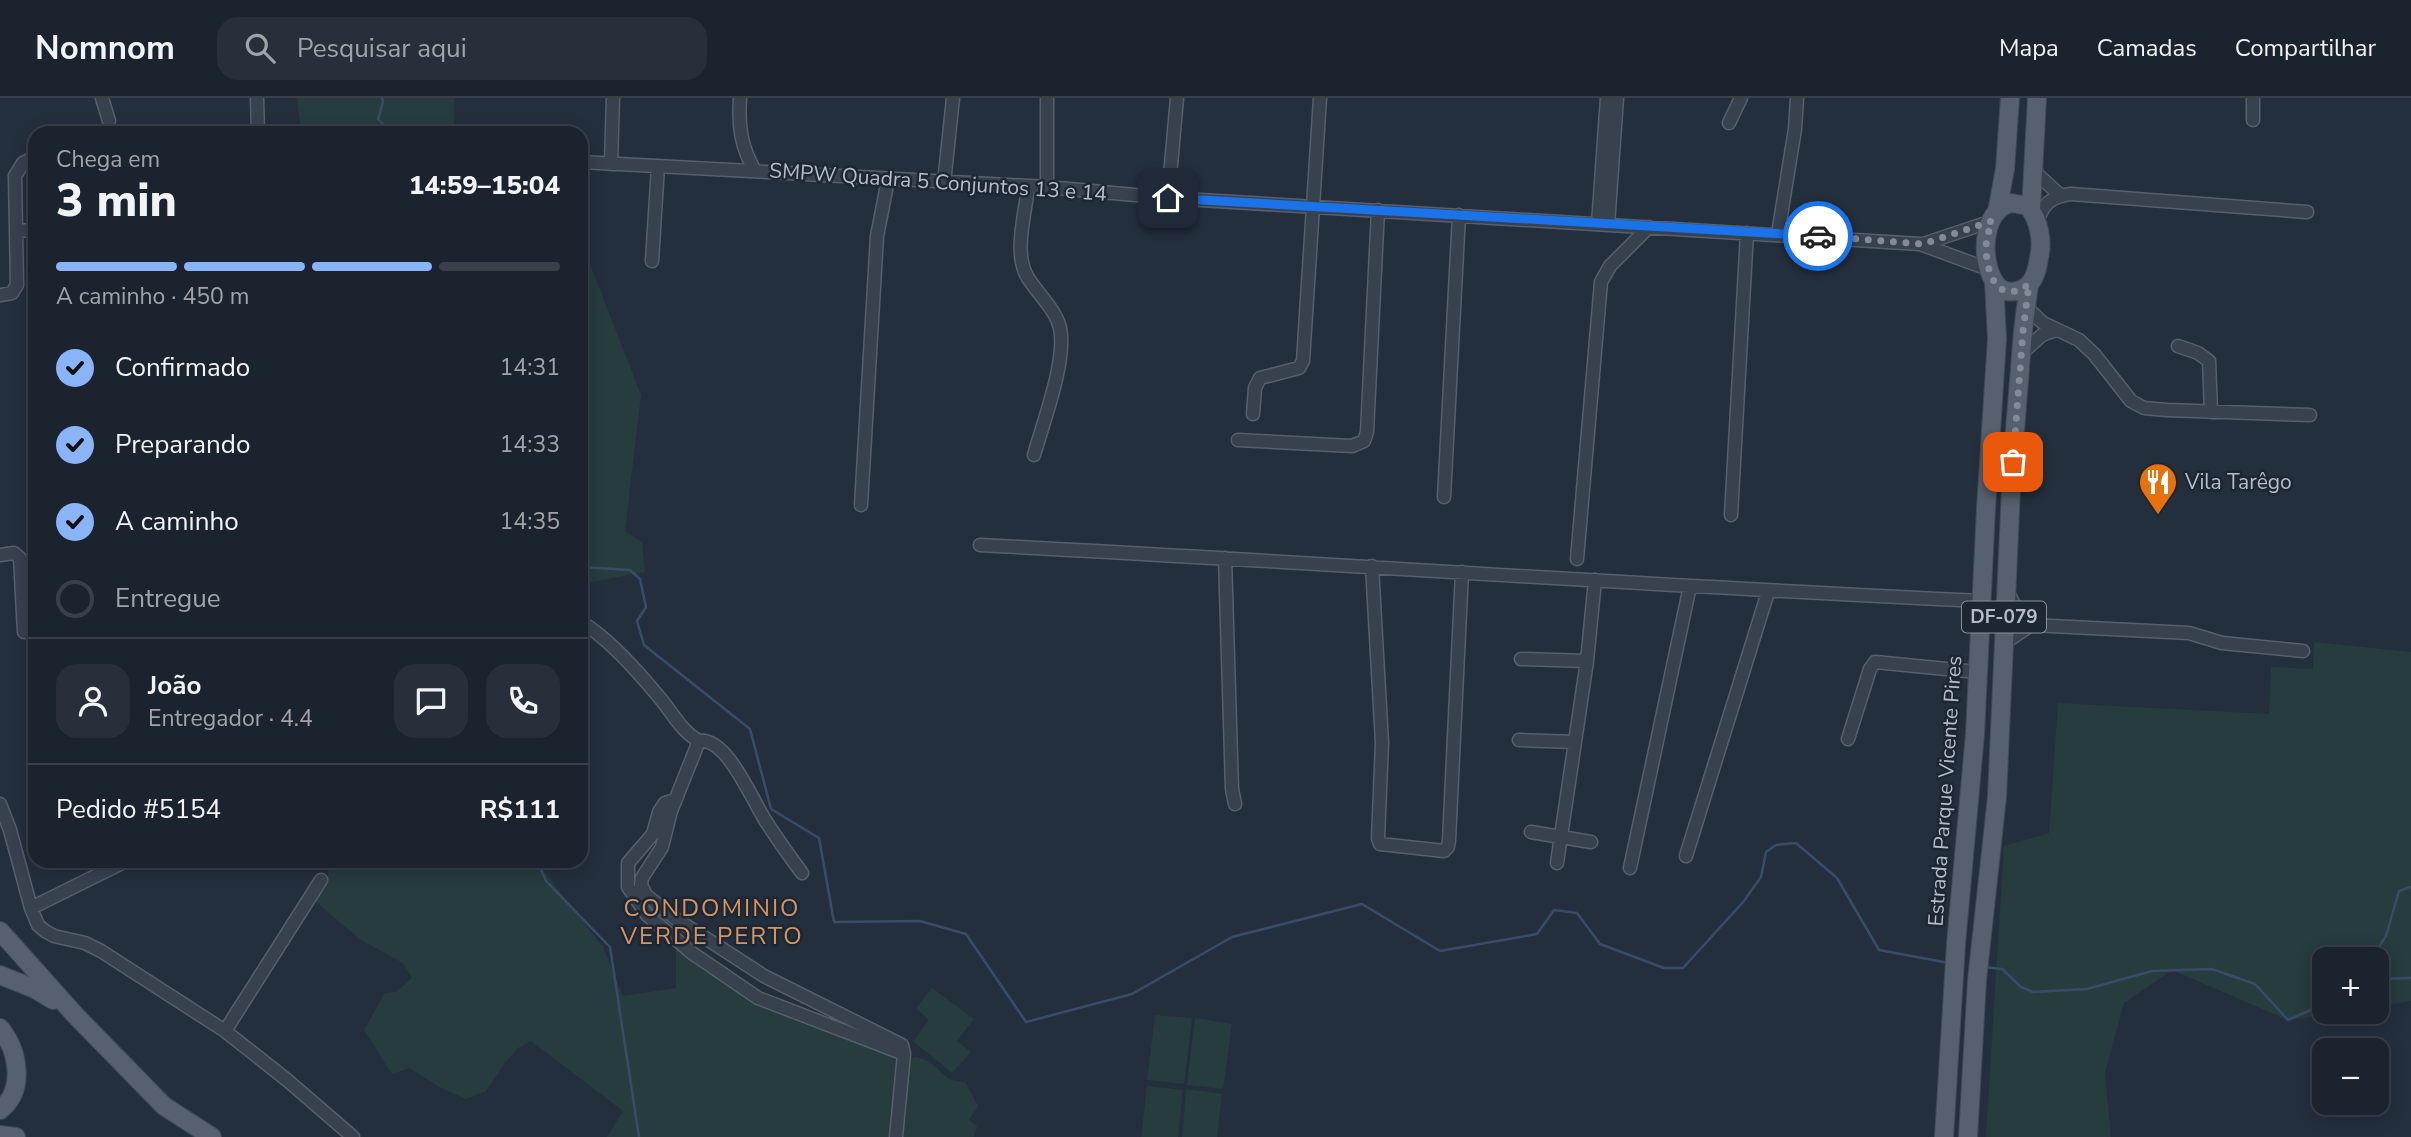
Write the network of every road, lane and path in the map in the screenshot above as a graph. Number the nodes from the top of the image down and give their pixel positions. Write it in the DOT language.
graph roads {
  1 [pos="102,98"];
  2 [pos="257,98"];
  3 [pos="613,98"];
  4 [pos="740,98"];
  5 [pos="953,98"];
  6 [pos="1047,98"];
  7 [pos="1177,98"];
  8 [pos="1320,98"];
  9 [pos="1607,98"];
  10 [pos="1617,98"];
  11 [pos="1741,98"];
  12 [pos="1797,98"];
  13 [pos="2010,98"];
  14 [pos="2037,98"];
  15 [pos="2253,98"];
  16 [pos="2253,120"];
  17 [pos="109,121"];
  18 [pos="1729,123"];
  19 [pos="258,126"];
  20 [pos="1608,151"];
  21 [pos="28,160"];
  22 [pos="2033,160"];
  23 [pos="588,162"];
  24 [pos="611,164"];
  25 [pos="657,166"];
  26 [pos="755,171"];
  27 [pos="888,180"];
  28 [pos="944,183"];
  29 [pos="1047,187"];
  30 [pos="1028,188"];
  31 [pos="2060,195"];
  32 [pos="1168,198"];
  33 [pos="1314,205"];
  34 [pos="1378,210"];
  35 [pos="2307,212"];
  36 [pos="1460,215"];
  37 [pos="1994,216"];
  38 [pos="2034,216"];
  39 [pos="1603,224"];
  40 [pos="1649,227"];
  41 [pos="28,230"];
  42 [pos="16,231"];
  43 [pos="1747,233"];
  44 [pos="1778,234"];
  45 [pos="1923,244"];
  46 [pos="652,261"];
  47 [pos="1991,275"];
  48 [pos="2029,284"];
  49 [pos="0,295"];
  50 [pos="2025,306"];
  51 [pos="2056,330"];
  52 [pos="2178,346"];
  53 [pos="2021,354"];
  54 [pos="2211,412"];
  55 [pos="1253,414"];
  56 [pos="2310,415"];
  57 [pos="1238,439"];
  58 [pos="1034,455"];
  59 [pos="1444,497"];
  60 [pos="861,505"];
  61 [pos="1731,515"];
  62 [pos="980,545"];
  63 [pos="0,555"];
  64 [pos="1225,558"];
  65 [pos="1577,559"];
  66 [pos="1372,566"];
  67 [pos="1462,572"];
  68 [pos="1595,580"];
  69 [pos="1690,586"];
  70 [pos="2006,589"];
  71 [pos="1768,592"];
  72 [pos="1980,600"];
  73 [pos="2031,625"];
  74 [pos="588,629"];
  75 [pos="24,632"];
  76 [pos="2003,644"];
  77 [pos="2303,651"];
  78 [pos="1521,659"];
  79 [pos="1587,661"];
  80 [pos="1977,672"];
  81 [pos="1848,739"];
  82 [pos="1519,740"];
  83 [pos="699,741"];
  84 [pos="1575,742"];
  85 [pos="1971,761"];
  86 [pos="1997,767"];
  87 [pos="676,800"];
  88 [pos="0,804"];
  89 [pos="1235,804"];
  90 [pos="1531,832"];
  91 [pos="1561,837"];
  92 [pos="1591,842"];
  93 [pos="1686,856"];
  94 [pos="1557,863"];
  95 [pos="112,868"];
  96 [pos="1630,868"];
  97 [pos="802,873"];
  98 [pos="321,880"];
  99 [pos="31,908"];
  100 [pos="0,931"];
  101 [pos="0,975"];
  102 [pos="76,1016"];
  103 [pos="0,1028"];
  104 [pos="225,1031"];
  105 [pos="904,1054"];
  106 [pos="0,1110"];
  107 [pos="0,1135"];
  108 [pos="16,1137"];
  109 [pos="212,1137"];
  110 [pos="353,1137"];
  111 [pos="895,1137"];
  112 [pos="1944,1137"];
  113 [pos="1968,1137"];
  1 -- 17 [label="street"];
  2 -- 19 [label="street"];
  3 -- 24 [label="street"];
  4 -- 26 [label="street"];
  5 -- 28 [label="street"];
  6 -- 29 [label="street"];
  7 -- 32 [label="street"];
  8 -- 33 [label="street"];
  9 -- 20 [label="street"];
  10 -- 20 [label="street"];
  11 -- 18 [label="street"];
  12 -- 44 [label="street"];
  13 -- 37 [label="main road, DF-079"];
  14 -- 22 [label="main road, DF-079"];
  15 -- 16 [label="street"];
  20 -- 39 [label="street"];
  21 -- 42 [label="street"];
  22 -- 31 [label="street"];
  22 -- 38 [label="main road, DF-079"];
  23 -- 24 [label="street, SMPW Quadra 5 Conjuntos 13 e 14"];
  24 -- 25 [label="street, SMPW Quadra 5 Conjuntos 13 e 14"];
  25 -- 26 [label="street, SMPW Quadra 5 Conjuntos 13 e 14"];
  25 -- 46 [label="street"];
  26 -- 27 [label="street, SMPW Quadra 5 Conjuntos 13 e 14"];
  27 -- 28 [label="street, SMPW Quadra 5 Conjuntos 13 e 14"];
  27 -- 60 [label="street"];
  28 -- 30 [label="street, SMPW Quadra 5 Conjuntos 13 e 14"];
  29 -- 30 [label="street, SMPW Quadra 5 Conjuntos 13 e 14"];
  29 -- 32 [label="street, SMPW Quadra 5 Conjuntos 13 e 14"];
  30 -- 58 [label="street"];
  31 -- 35 [label="street"];
  31 -- 38 [label="street"];
  32 -- 33 [label="street, SMPW Quadra 5 Conjuntos 13 e 14"];
  33 -- 34 [label="street, SMPW Quadra 5 Conjuntos 13 e 14"];
  33 -- 55 [label="street"];
  34 -- 36 [label="street, SMPW Quadra 5 Conjuntos 13 e 14"];
  34 -- 57 [label="street"];
  36 -- 39 [label="street, SMPW Quadra 5 Conjuntos 13 e 14"];
  36 -- 59 [label="street"];
  37 -- 38 [label="main road"];
  37 -- 45 [label="street, SMPW Quadra 5 Conjuntos 13 e 14"];
  37 -- 47 [label="main road, DF-079"];
  38 -- 48 [label="main road, DF-079"];
  39 -- 40 [label="street, SMPW Quadra 5 Conjuntos 13 e 14"];
  40 -- 43 [label="street, SMPW Quadra 5 Conjuntos 13 e 14"];
  40 -- 65 [label="street"];
  41 -- 42 [label="street"];
  42 -- 49 [label="street"];
  43 -- 44 [label="street, SMPW Quadra 5 Conjuntos 13 e 14"];
  43 -- 61 [label="street"];
  44 -- 45 [label="street, SMPW Quadra 5 Conjuntos 13 e 14"];
  45 -- 47 [label="street, SMPW Quadra 5 Conjuntos 13 e 14"];
  47 -- 48 [label="main road"];
  47 -- 72 [label="main road, Estrada Parque Vicente Pires / DF-079"];
  48 -- 50 [label="main road, DF-079"];
  50 -- 51 [label="street"];
  50 -- 53 [label="main road, DF-079"];
  51 -- 53 [label="street"];
  51 -- 54 [label="street"];
  52 -- 54 [label="street"];
  53 -- 70 [label="main road, DF-079"];
  54 -- 56 [label="street"];
  62 -- 64 [label="street"];
  63 -- 75 [label="street"];
  64 -- 66 [label="street"];
  64 -- 89 [label="street"];
  66 -- 67 [label="street"];
  66 -- 67 [label="street"];
  67 -- 68 [label="street"];
  68 -- 69 [label="street"];
  68 -- 79 [label="street"];
  69 -- 71 [label="street"];
  69 -- 96 [label="street"];
  70 -- 73 [label="street"];
  70 -- 76 [label="main road, DF-079"];
  71 -- 72 [label="street"];
  71 -- 93 [label="street"];
  72 -- 80 [label="main road, Estrada Parque Vicente Pires / DF-079"];
  73 -- 76 [label="street"];
  73 -- 77 [label="street"];
  74 -- 83 [label="street"];
  76 -- 86 [label="main road, DF-079"];
  78 -- 79 [label="street"];
  79 -- 84 [label="street"];
  80 -- 81 [label="street"];
  80 -- 85 [label="main road, Estrada Parque Vicente Pires / DF-079"];
  82 -- 84 [label="street"];
  83 -- 87 [label="street"];
  83 -- 97 [label="street"];
  84 -- 91 [label="street"];
  85 -- 86 [label="main road"];
  85 -- 112 [label="main road, Estrada Parque Vicente Pires / DF-079"];
  86 -- 113 [label="main road, DF-079"];
  87 -- 105 [label="street"];
  87 -- 105 [label="street"];
  88 -- 99 [label="street"];
  90 -- 91 [label="street"];
  91 -- 92 [label="street"];
  91 -- 94 [label="street"];
  95 -- 99 [label="street"];
  98 -- 104 [label="street"];
  99 -- 104 [label="street"];
  100 -- 102 [label="main road"];
  101 -- 102 [label="main road"];
  102 -- 109 [label="main road"];
  103 -- 106 [label="main road"];
  104 -- 110 [label="street"];
  105 -- 111 [label="street"];
  107 -- 108 [label="main road"];
}
